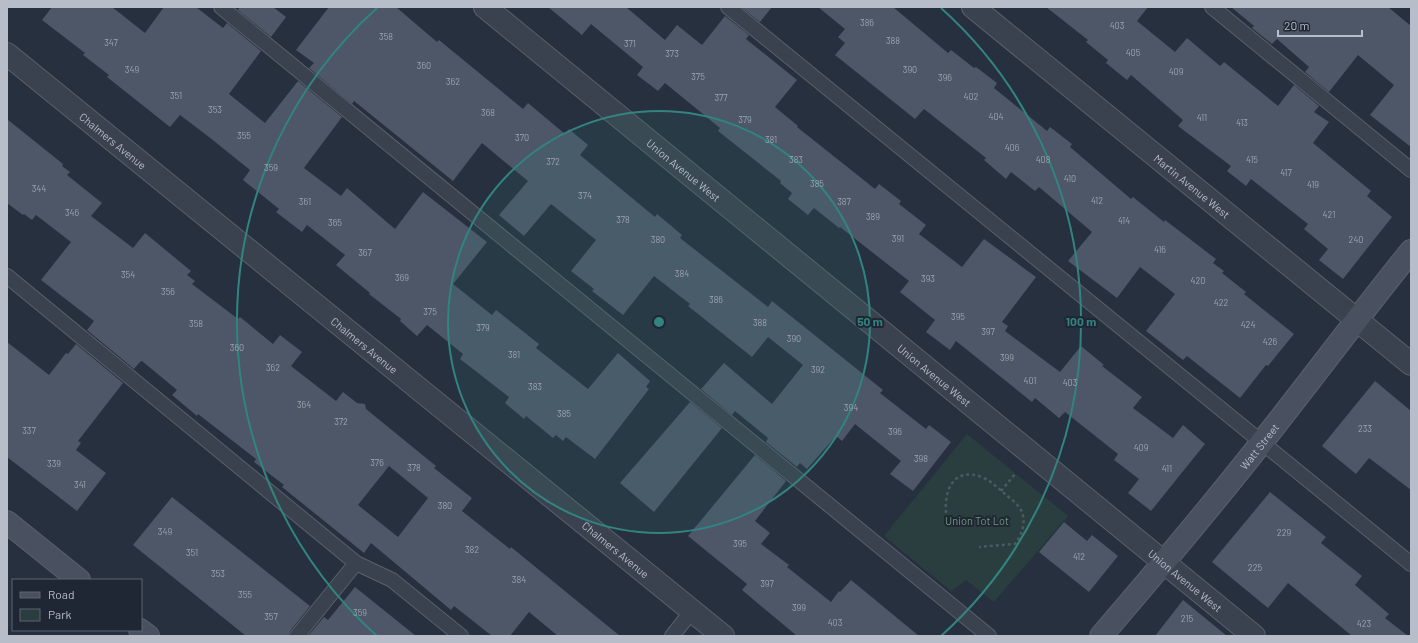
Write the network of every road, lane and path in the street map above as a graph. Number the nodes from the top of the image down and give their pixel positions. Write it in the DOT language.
graph roads {
  1 [pos="221,7"];
  2 [pos="485,7"];
  3 [pos="728,7"];
  4 [pos="972,7"];
  5 [pos="1212,7"];
  6 [pos="7,54"];
  7 [pos="1411,170"];
  8 [pos="1411,251"];
  9 [pos="7,276"];
  10 [pos="1356,320"];
  11 [pos="1411,364"];
  12 [pos="1261,443"];
  13 [pos="1020,469"];
  14 [pos="1001,490"];
  15 [pos="946,513"];
  16 [pos="7,522"];
  17 [pos="979,547"];
  18 [pos="1164,562"];
  19 [pos="356,563"];
  20 [pos="1411,564"];
  21 [pos="78,579"];
  22 [pos="692,611"];
  23 [pos="298,636"];
  24 [pos="461,636"];
  25 [pos="672,636"];
  26 [pos="723,636"];
  27 [pos="989,636"];
  28 [pos="1101,636"];
  29 [pos="1254,636"];
  1 -- 27 [label="lane"];
  2 -- 18 [label="street, Union Avenue West"];
  3 -- 12 [label="lane"];
  4 -- 10 [label="street, Martin Avenue West"];
  5 -- 7 [label="lane"];
  6 -- 22 [label="street, Chalmers Avenue"];
  8 -- 10 [label="main road, Watt Street"];
  9 -- 19 [label="lane"];
  10 -- 11 [label="street, Martin Avenue West"];
  10 -- 12 [label="main road, Watt Street"];
  12 -- 18 [label="main road, Watt Street"];
  12 -- 20 [label="lane"];
  13 -- 14 [label="path"];
  14 -- 15 [label="path"];
  14 -- 17 [label="path"];
  16 -- 21 [label="main road"];
  18 -- 28 [label="main road, Watt Street"];
  18 -- 29 [label="street, Union Avenue West"];
  19 -- 23 [label="lane"];
  19 -- 24 [label="lane"];
  22 -- 25 [label="lane"];
  22 -- 26 [label="street, Chalmers Avenue"];
}
